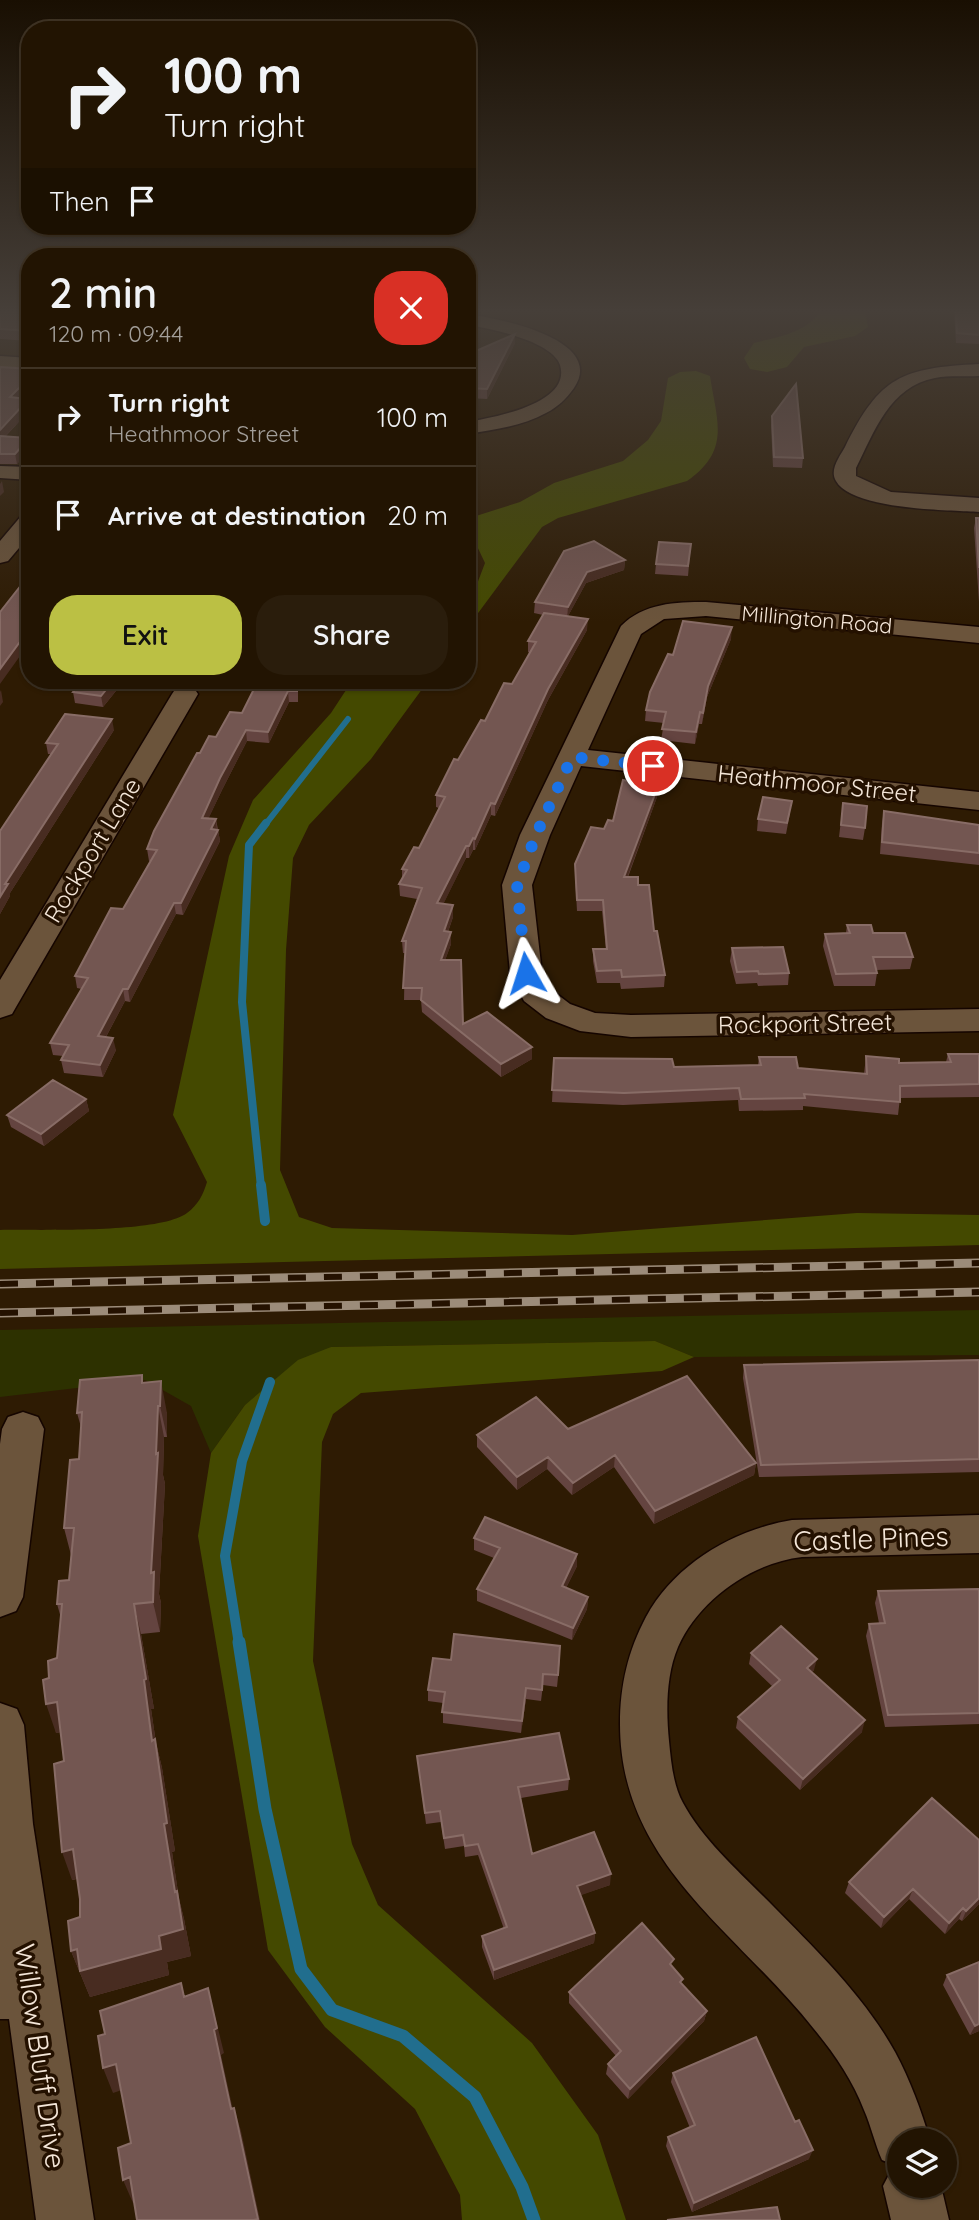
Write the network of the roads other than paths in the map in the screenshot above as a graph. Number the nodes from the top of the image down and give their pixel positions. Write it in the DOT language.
graph roads {
  1 [pos="523,415"];
  2 [pos="873,415"];
  3 [pos="476,427"];
  4 [pos="0,472"];
  5 [pos="21,473"];
  6 [pos="979,505"];
  7 [pos="21,530"];
  8 [pos="0,555"];
  9 [pos="655,613"];
  10 [pos="979,635"];
  11 [pos="185,694"];
  12 [pos="572,757"];
  13 [pos="979,801"];
  14 [pos="0,1007"];
  15 [pos="979,1020"];
  16 [pos="23,1429"];
  17 [pos="979,1534"];
  18 [pos="0,1598"];
  19 [pos="0,1725"];
  20 [pos="16,1992"];
  21 [pos="899,2128"];
  22 [pos="915,2198"];
  23 [pos="65,2220"];
  24 [pos="920,2220"];
  1 -- 3 [label="street"];
  2 -- 6 [label="street"];
  4 -- 5 [label="street"];
  7 -- 8 [label="street"];
  9 -- 10 [label="street, Millington Road"];
  9 -- 12 [label="street, Rockport Street"];
  11 -- 14 [label="street, Rockport Lane"];
  12 -- 13 [label="street, Heathmoor Street"];
  12 -- 15 [label="street, Rockport Street"];
  16 -- 18 [label="street"];
  17 -- 21 [label="street, Castle Pines"];
  19 -- 20 [label="street, Willow Bluff Drive"];
  20 -- 23 [label="street, Willow Bluff Drive"];
  22 -- 24 [label="street"];
}
